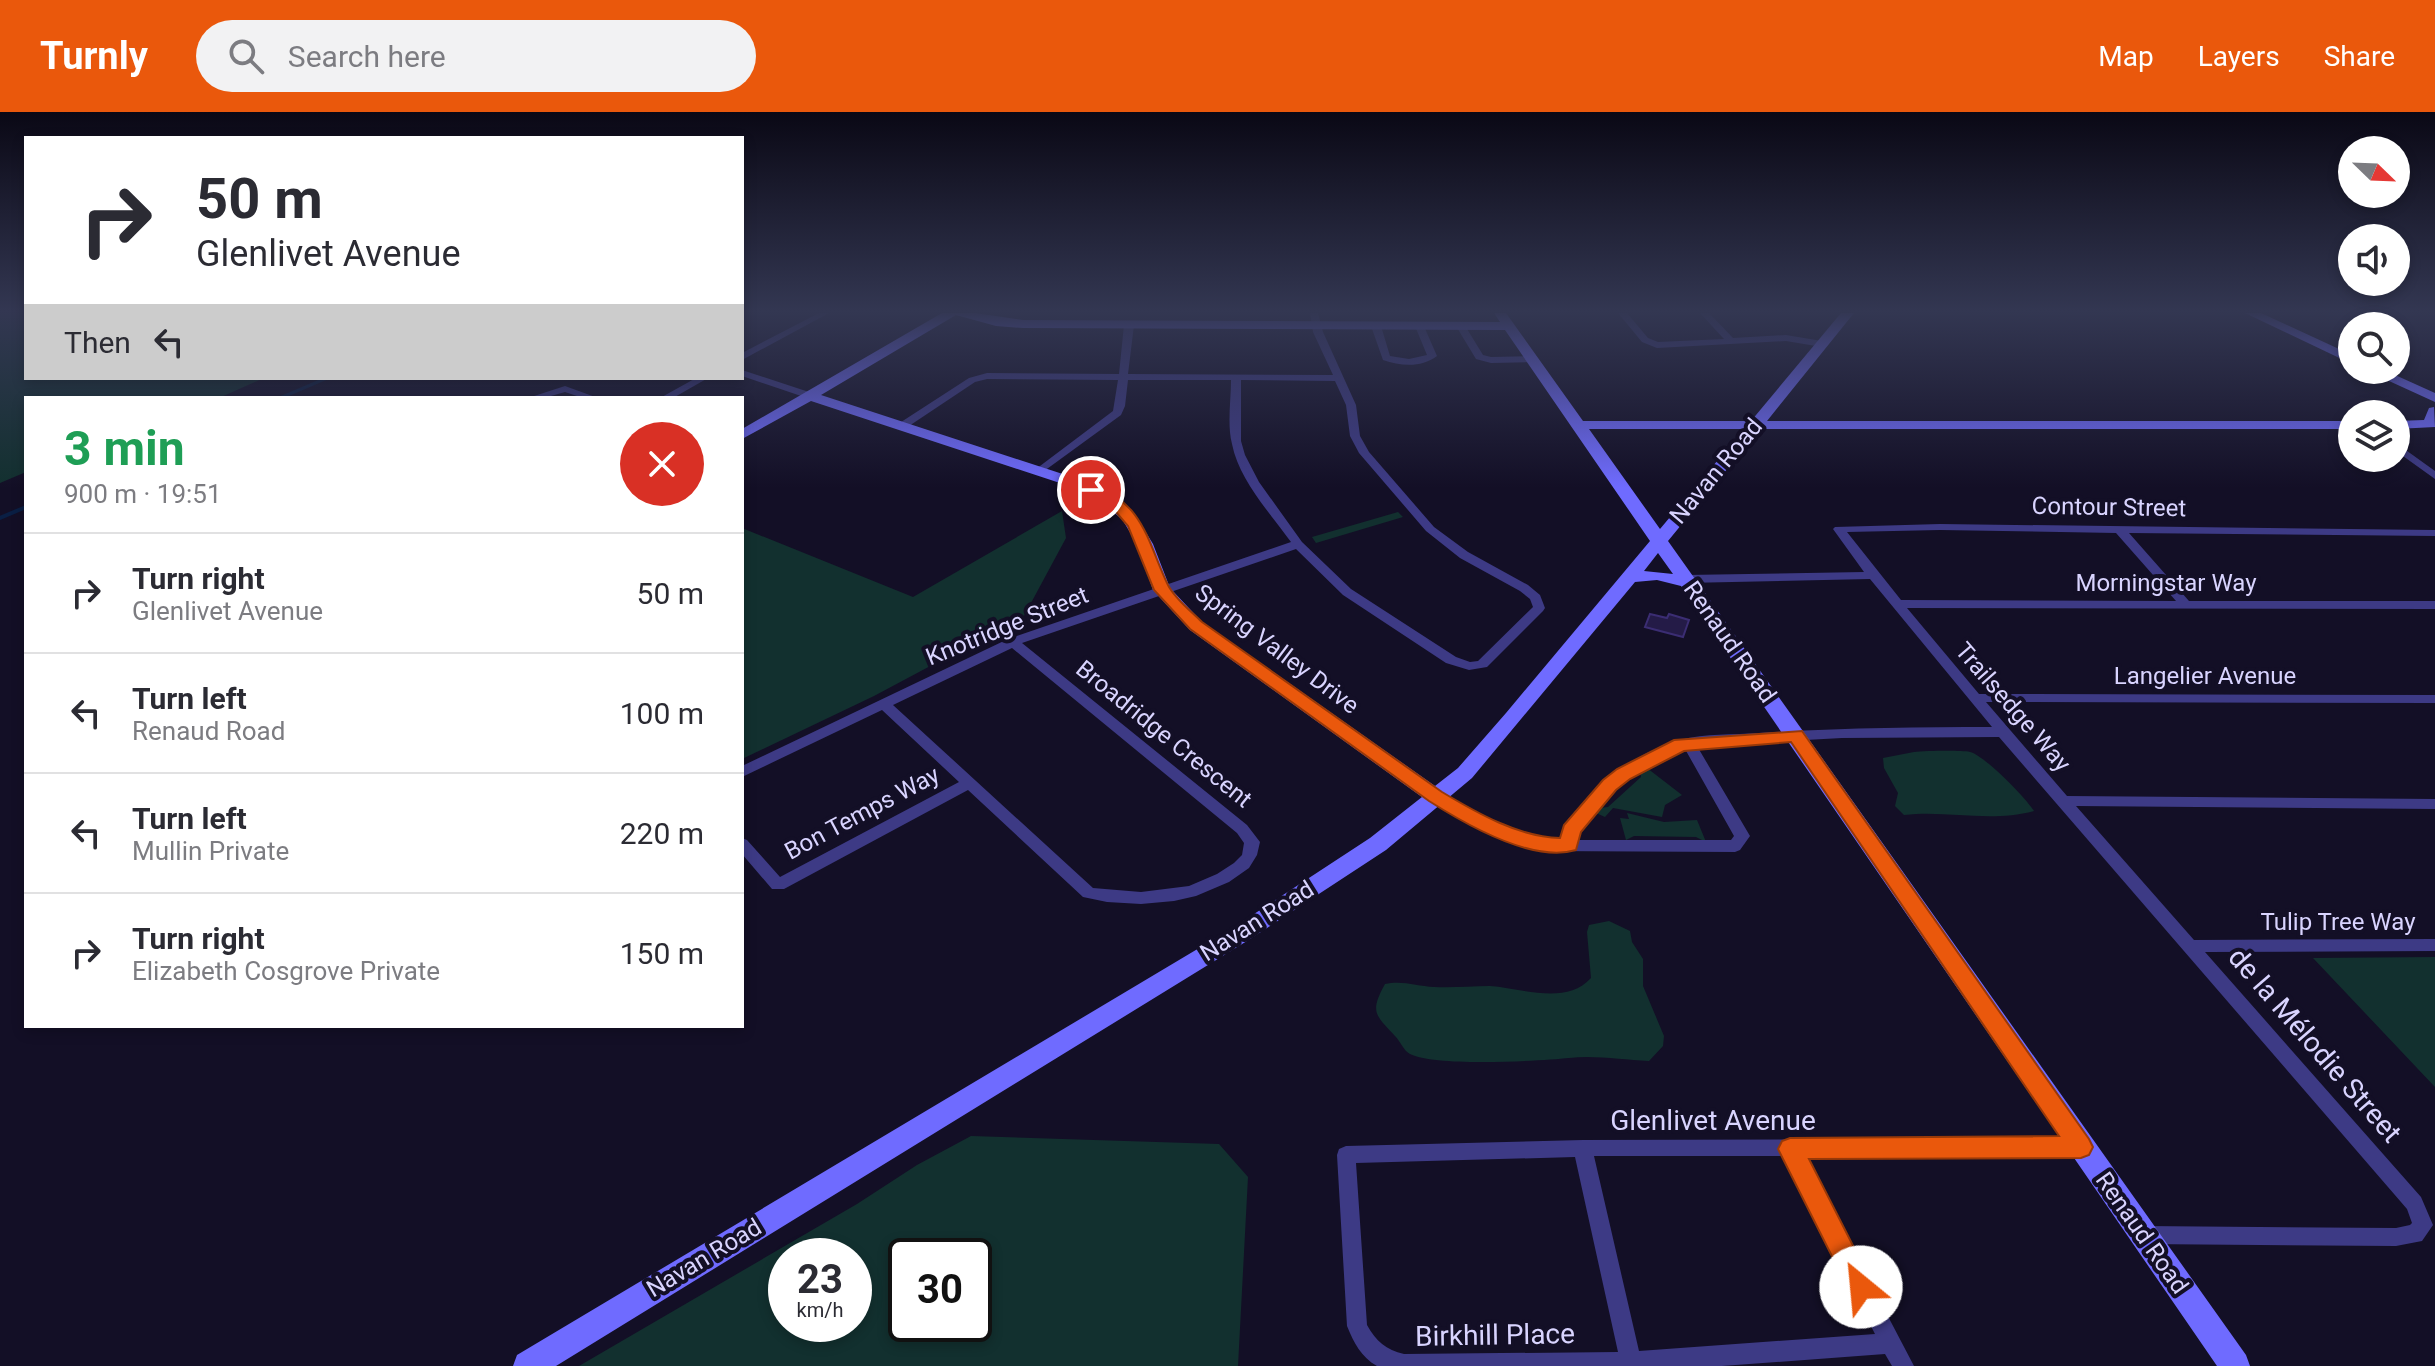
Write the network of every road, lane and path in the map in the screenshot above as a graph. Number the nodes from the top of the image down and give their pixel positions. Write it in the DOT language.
graph roads {
  1 [pos="852,372"];
  2 [pos="1123,372"];
  3 [pos="1335,372"];
  4 [pos="1542,372"];
  5 [pos="1799,372"];
  6 [pos="744,374"];
  7 [pos="1122,376"];
  8 [pos="1236,377"];
  9 [pos="1338,378"];
  10 [pos="699,380"];
  11 [pos="2403,384"];
  12 [pos="2405,384"];
  13 [pos="2412,388"];
  14 [pos="540,396"];
  15 [pos="587,396"];
  16 [pos="669,396"];
  17 [pos="811,396"];
  18 [pos="2435,398"];
  19 [pos="2434,411"];
  20 [pos="1756,424"];
  21 [pos="1580,425"];
  22 [pos="2338,425"];
  23 [pos="2410,425"];
  24 [pos="902,426"];
  25 [pos="744,434"];
  26 [pos="2410,457"];
  27 [pos="1040,471"];
  28 [pos="2435,476"];
  29 [pos="2119,529"];
  30 [pos="2435,533"];
  31 [pos="1658,540"];
  32 [pos="1298,544"];
  33 [pos="1873,575"];
  34 [pos="1629,577"];
  35 [pos="1687,581"];
  36 [pos="1162,590"];
  37 [pos="1897,604"];
  38 [pos="2186,605"];
  39 [pos="2435,605"];
  40 [pos="1013,642"];
  41 [pos="1974,698"];
  42 [pos="2435,699"];
  43 [pos="882,703"];
  44 [pos="2003,732"];
  45 [pos="1796,735"];
  46 [pos="1689,744"];
  47 [pos="744,771"];
  48 [pos="968,784"];
  49 [pos="1436,797"];
  50 [pos="2064,801"];
  51 [pos="2435,804"];
  52 [pos="1569,845"];
  53 [pos="744,846"];
  54 [pos="2435,945"];
  55 [pos="2193,946"];
  56 [pos="2081,1147"];
  57 [pos="1583,1148"];
  58 [pos="1790,1149"];
  59 [pos="1346,1155"];
  60 [pos="2143,1235"];
  61 [pos="1891,1343"];
  62 [pos="1632,1364"];
  63 [pos="528,1366"];
  64 [pos="1903,1366"];
  65 [pos="2235,1366"];
  1 -- 17 [label="street"];
  2 -- 7 [label="street"];
  3 -- 9 [label="street"];
  4 -- 21 [label="street, Renaud Road"];
  5 -- 20 [label="street, Navan Road"];
  6 -- 17 [label="street"];
  7 -- 8 [label="street"];
  7 -- 24 [label="street"];
  7 -- 27 [label="street"];
  8 -- 9 [label="street"];
  8 -- 32 [label="street"];
  9 -- 32 [label="street"];
  10 -- 16 [label="street"];
  11 -- 13 [label="street"];
  12 -- 13 [label="street"];
  13 -- 18 [label="street"];
  14 -- 15 [label="street"];
  17 -- 24 [label="street, Spring Valley Drive"];
  17 -- 25 [label="street"];
  19 -- 23 [label="street"];
  20 -- 21 [label="street"];
  20 -- 22 [label="street"];
  20 -- 31 [label="street, Navan Road"];
  21 -- 31 [label="street, Renaud Road"];
  24 -- 27 [label="street, Spring Valley Drive"];
  26 -- 28 [label="street"];
  27 -- 36 [label="street, Spring Valley Drive"];
  29 -- 30 [label="street, Contour Street"];
  29 -- 33 [label="street, Contour Street"];
  29 -- 38 [label="street"];
  31 -- 34 [label="street, Navan Road"];
  31 -- 35 [label="street, Renaud Road"];
  32 -- 36 [label="street, Knotridge Street"];
  33 -- 35 [label="street"];
  33 -- 37 [label="street, Trailsedge Way"];
  34 -- 35 [label="street"];
  34 -- 49 [label="street, Navan Road"];
  35 -- 45 [label="street, Renaud Road"];
  36 -- 40 [label="street, Knotridge Street"];
  36 -- 49 [label="street, Spring Valley Drive"];
  37 -- 38 [label="street, Morningstar Way"];
  37 -- 41 [label="street, Trailsedge Way"];
  38 -- 39 [label="street, Morningstar Way"];
  40 -- 43 [label="street, Knotridge Street"];
  40 -- 48 [label="street, Broadridge Crescent"];
  41 -- 42 [label="street, Langelier Avenue"];
  41 -- 44 [label="street, Trailsedge Way"];
  43 -- 47 [label="street, Knotridge Street"];
  43 -- 48 [label="street, Broadridge Crescent"];
  44 -- 45 [label="street"];
  44 -- 50 [label="street, Trailsedge Way"];
  45 -- 46 [label="street"];
  45 -- 56 [label="street, Renaud Road"];
  46 -- 52 [label="street"];
  46 -- 52 [label="street"];
  48 -- 53 [label="street, Bon Temps Way"];
  49 -- 52 [label="street"];
  49 -- 63 [label="street, Navan Road"];
  50 -- 51 [label="street, Trailsedge Way"];
  50 -- 55 [label="street, de la Mélodie Street"];
  54 -- 55 [label="street, Tulip Tree Way"];
  55 -- 60 [label="street, de la Mélodie Street"];
  56 -- 58 [label="street, Glenlivet Avenue"];
  56 -- 60 [label="street, Renaud Road"];
  57 -- 58 [label="street, Glenlivet Avenue"];
  57 -- 59 [label="street, Glenlivet Avenue"];
  57 -- 62 [label="street"];
  58 -- 61 [label="street"];
  59 -- 62 [label="street, Birkhill Place"];
  60 -- 65 [label="street, Renaud Road"];
  61 -- 62 [label="street"];
  61 -- 64 [label="street"];
}
